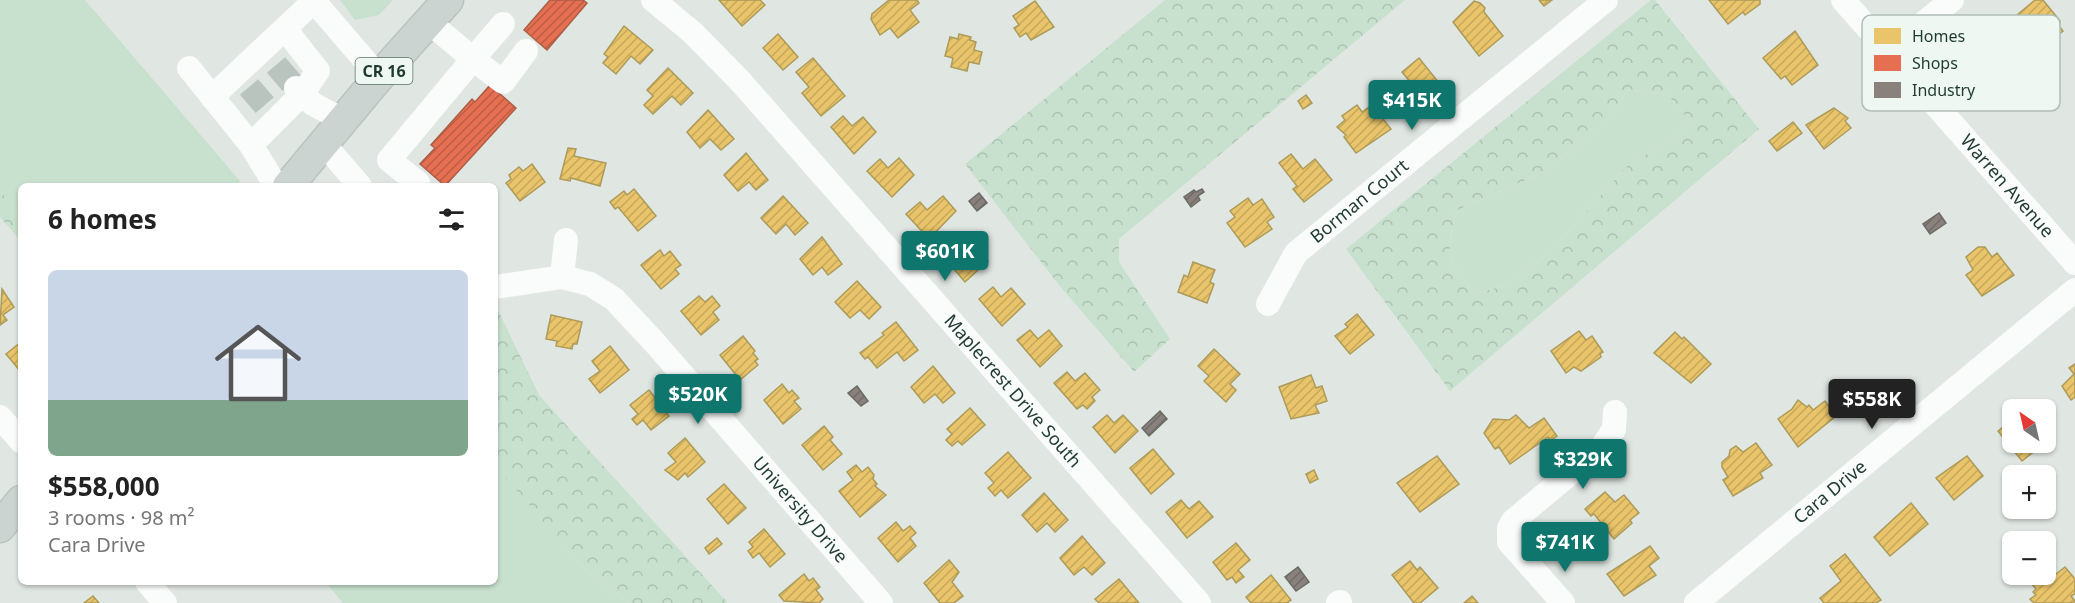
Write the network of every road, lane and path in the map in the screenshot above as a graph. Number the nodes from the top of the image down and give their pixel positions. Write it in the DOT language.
graph roads {
  1 [pos="448,0"];
  2 [pos="653,0"];
  3 [pos="1606,0"];
  4 [pos="1843,0"];
  5 [pos="1952,0"];
  6 [pos="314,1"];
  7 [pos="1933,15"];
  8 [pos="1862,21"];
  9 [pos="429,22"];
  10 [pos="503,24"];
  11 [pos="285,29"];
  12 [pos="526,51"];
  13 [pos="473,59"];
  14 [pos="189,68"];
  15 [pos="379,77"];
  16 [pos="299,91"];
  17 [pos="212,97"];
  18 [pos="1942,111"];
  19 [pos="343,120"];
  20 [pos="324,144"];
  21 [pos="251,145"];
  22 [pos="274,183"];
  23 [pos="291,183"];
  24 [pos="357,183"];
  25 [pos="418,183"];
  26 [pos="566,240"];
  27 [pos="2075,263"];
  28 [pos="562,277"];
  29 [pos="498,287"];
  30 [pos="2075,290"];
  31 [pos="1268,304"];
  32 [pos="1615,412"];
  33 [pos="0,417"];
  34 [pos="18,438"];
  35 [pos="18,505"];
  36 [pos="0,527"];
  37 [pos="150,585"];
  38 [pos="165,603"];
  39 [pos="881,603"];
  40 [pos="1199,603"];
  41 [pos="1563,603"];
  42 [pos="1696,603"];
  1 -- 9 [label="main road, CR 16"];
  2 -- 40 [label="street, Maplecrest Drive South"];
  3 -- 31 [label="street, Borman Court"];
  4 -- 8 [label="street, Warren Avenue"];
  5 -- 7 [label="street"];
  6 -- 11 [label="street"];
  6 -- 15 [label="street"];
  9 -- 13 [label="street"];
  9 -- 15 [label="main road, CR 16"];
  10 -- 13 [label="street"];
  11 -- 16 [label="street"];
  11 -- 17 [label="street"];
  12 -- 13 [label="street"];
  13 -- 25 [label="street"];
  14 -- 17 [label="street"];
  15 -- 19 [label="main road, CR 16"];
  16 -- 19 [label="street"];
  16 -- 21 [label="street"];
  17 -- 21 [label="street"];
  18 -- 27 [label="street, Warren Avenue"];
  19 -- 20 [label="main road, CR 16"];
  20 -- 23 [label="main road, CR 16"];
  20 -- 24 [label="street"];
  21 -- 22 [label="street"];
  26 -- 28 [label="street"];
  28 -- 29 [label="street, University Drive"];
  28 -- 39 [label="street, University Drive"];
  30 -- 42 [label="street, Cara Drive"];
  32 -- 41 [label="street"];
  33 -- 34 [label="street"];
  35 -- 36 [label="main road"];
  37 -- 38 [label="street"];
}
